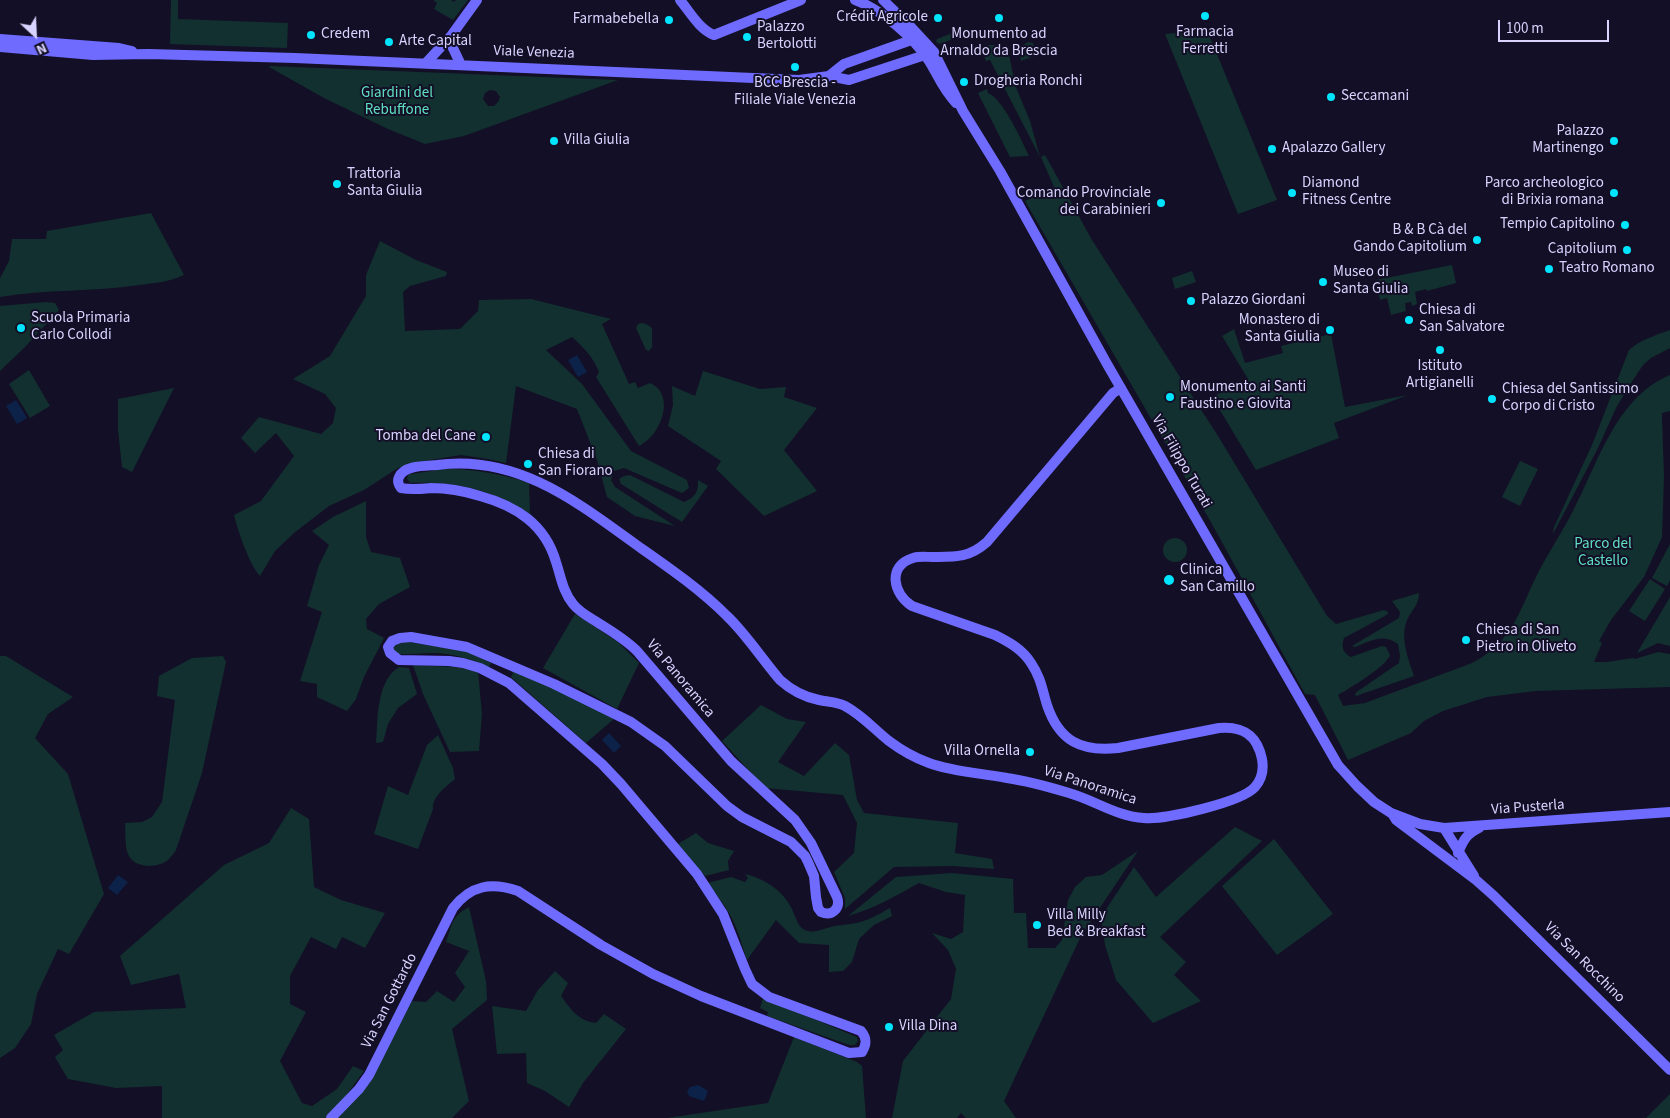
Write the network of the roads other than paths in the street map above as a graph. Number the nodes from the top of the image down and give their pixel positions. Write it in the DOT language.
graph roads {
  1 [pos="477,0"];
  2 [pos="680,0"];
  3 [pos="801,0"];
  4 [pos="855,0"];
  5 [pos="883,0"];
  6 [pos="451,36"];
  7 [pos="0,39"];
  8 [pos="916,39"];
  9 [pos="0,47"];
  10 [pos="148,54"];
  11 [pos="929,54"];
  12 [pos="426,63"];
  13 [pos="461,65"];
  14 [pos="829,76"];
  15 [pos="963,110"];
  16 [pos="1121,388"];
  17 [pos="1391,812"];
  18 [pos="1670,812"];
  19 [pos="1482,826"];
  20 [pos="1444,828"];
  21 [pos="1458,853"];
  22 [pos="1476,880"];
  23 [pos="468,893"];
  24 [pos="1670,1070"];
  25 [pos="331,1118"];
  1 -- 6 [label="street"];
  2 -- 3 [label="street"];
  4 -- 8 [label="street"];
  5 -- 8 [label="street"];
  6 -- 12 [label="street"];
  6 -- 13 [label="street"];
  7 -- 10 [label="street, Viale Venezia"];
  8 -- 11 [label="street"];
  8 -- 14 [label="street, Viale Venezia"];
  9 -- 10 [label="street, Viale Venezia"];
  10 -- 12 [label="street, Viale Venezia"];
  11 -- 14 [label="street, Viale Venezia"];
  11 -- 15 [label="street, Via Filippo Turati"];
  11 -- 15 [label="street, Via Filippo Turati"];
  12 -- 13 [label="street, Viale Venezia"];
  13 -- 14 [label="street, Viale Venezia"];
  15 -- 16 [label="street, Via Filippo Turati"];
  16 -- 17 [label="street, Via Filippo Turati"];
  16 -- 23 [label="street, Via Panoramica"];
  17 -- 20 [label="street, Via Pusterla"];
  17 -- 22 [label="street, Via San Rocchino"];
  18 -- 19 [label="street, Via Pusterla"];
  19 -- 20 [label="street, Via Pusterla"];
  19 -- 21 [label="street"];
  20 -- 21 [label="street, Via San Rocchino"];
  21 -- 22 [label="street, Via San Rocchino"];
  22 -- 24 [label="street, Via San Rocchino"];
  23 -- 25 [label="street, Via San Gottardo"];
}
